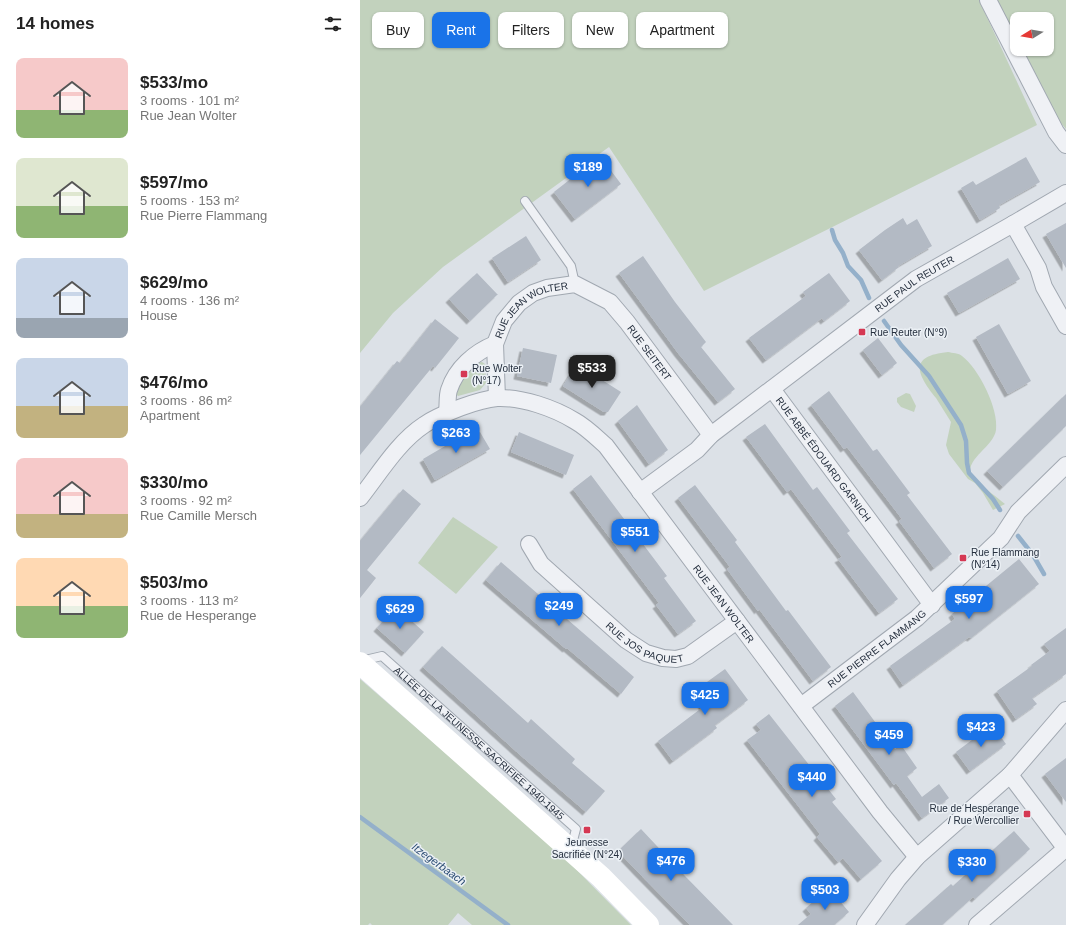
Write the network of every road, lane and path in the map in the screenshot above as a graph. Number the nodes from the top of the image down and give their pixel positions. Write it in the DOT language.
graph roads {
  1 [pos="988,0"];
  2 [pos="1066,145"];
  3 [pos="1066,193"];
  4 [pos="525,200"];
  5 [pos="1013,224"];
  6 [pos="575,284"];
  7 [pos="1066,326"];
  8 [pos="495,344"];
  9 [pos="772,389"];
  10 [pos="497,398"];
  11 [pos="447,412"];
  12 [pos="711,435"];
  13 [pos="1066,465"];
  14 [pos="640,492"];
  15 [pos="360,498"];
  16 [pos="529,544"];
  17 [pos="932,605"];
  18 [pos="737,621"];
  19 [pos="360,662"];
  20 [pos="801,706"];
  21 [pos="1066,710"];
  22 [pos="1010,775"];
  23 [pos="1066,850"];
  24 [pos="917,857"];
  25 [pos="648,925"];
  26 [pos="865,925"];
  27 [pos="977,925"];
  1 -- 2 [label="street"];
  3 -- 5 [label="street, RUE PAUL REUTER"];
  4 -- 6 [label="lane"];
  5 -- 7 [label="street"];
  5 -- 9 [label="street, RUE PAUL REUTER"];
  6 -- 8 [label="street, RUE JEAN WOLTER"];
  6 -- 12 [label="street, RUE SEITERT"];
  8 -- 10 [label="street, RUE JEAN WOLTER"];
  8 -- 11 [label="street, RUE JEAN WOLTER"];
  9 -- 12 [label="street, RUE ABBÉ ÉDOUARD GARNICH"];
  9 -- 17 [label="street, RUE ABBÉ ÉDOUARD GARNICH"];
  10 -- 11 [label="street, RUE JEAN WOLTER"];
  10 -- 14 [label="street, RUE JEAN WOLTER"];
  11 -- 15 [label="street, RUE JEAN WOLTER"];
  12 -- 14 [label="street, RUE ABBÉ ÉDOUARD GARNICH"];
  13 -- 17 [label="street, RUE PIERRE FLAMMANG"];
  14 -- 18 [label="street, RUE JEAN WOLTER"];
  16 -- 18 [label="street, RUE JOS PAQUET"];
  17 -- 20 [label="street, RUE PIERRE FLAMMANG"];
  18 -- 20 [label="street, RUE JEAN WOLTER"];
  19 -- 25 [label="main road, ALLÉE DE LA JEUNESSE SACRIFIÉE 1940-1945"];
  20 -- 24 [label="street, RUE JEAN WOLTER"];
  21 -- 22 [label="street"];
  22 -- 23 [label="street"];
  22 -- 24 [label="street"];
  23 -- 27 [label="street"];
  24 -- 26 [label="street"];
}
